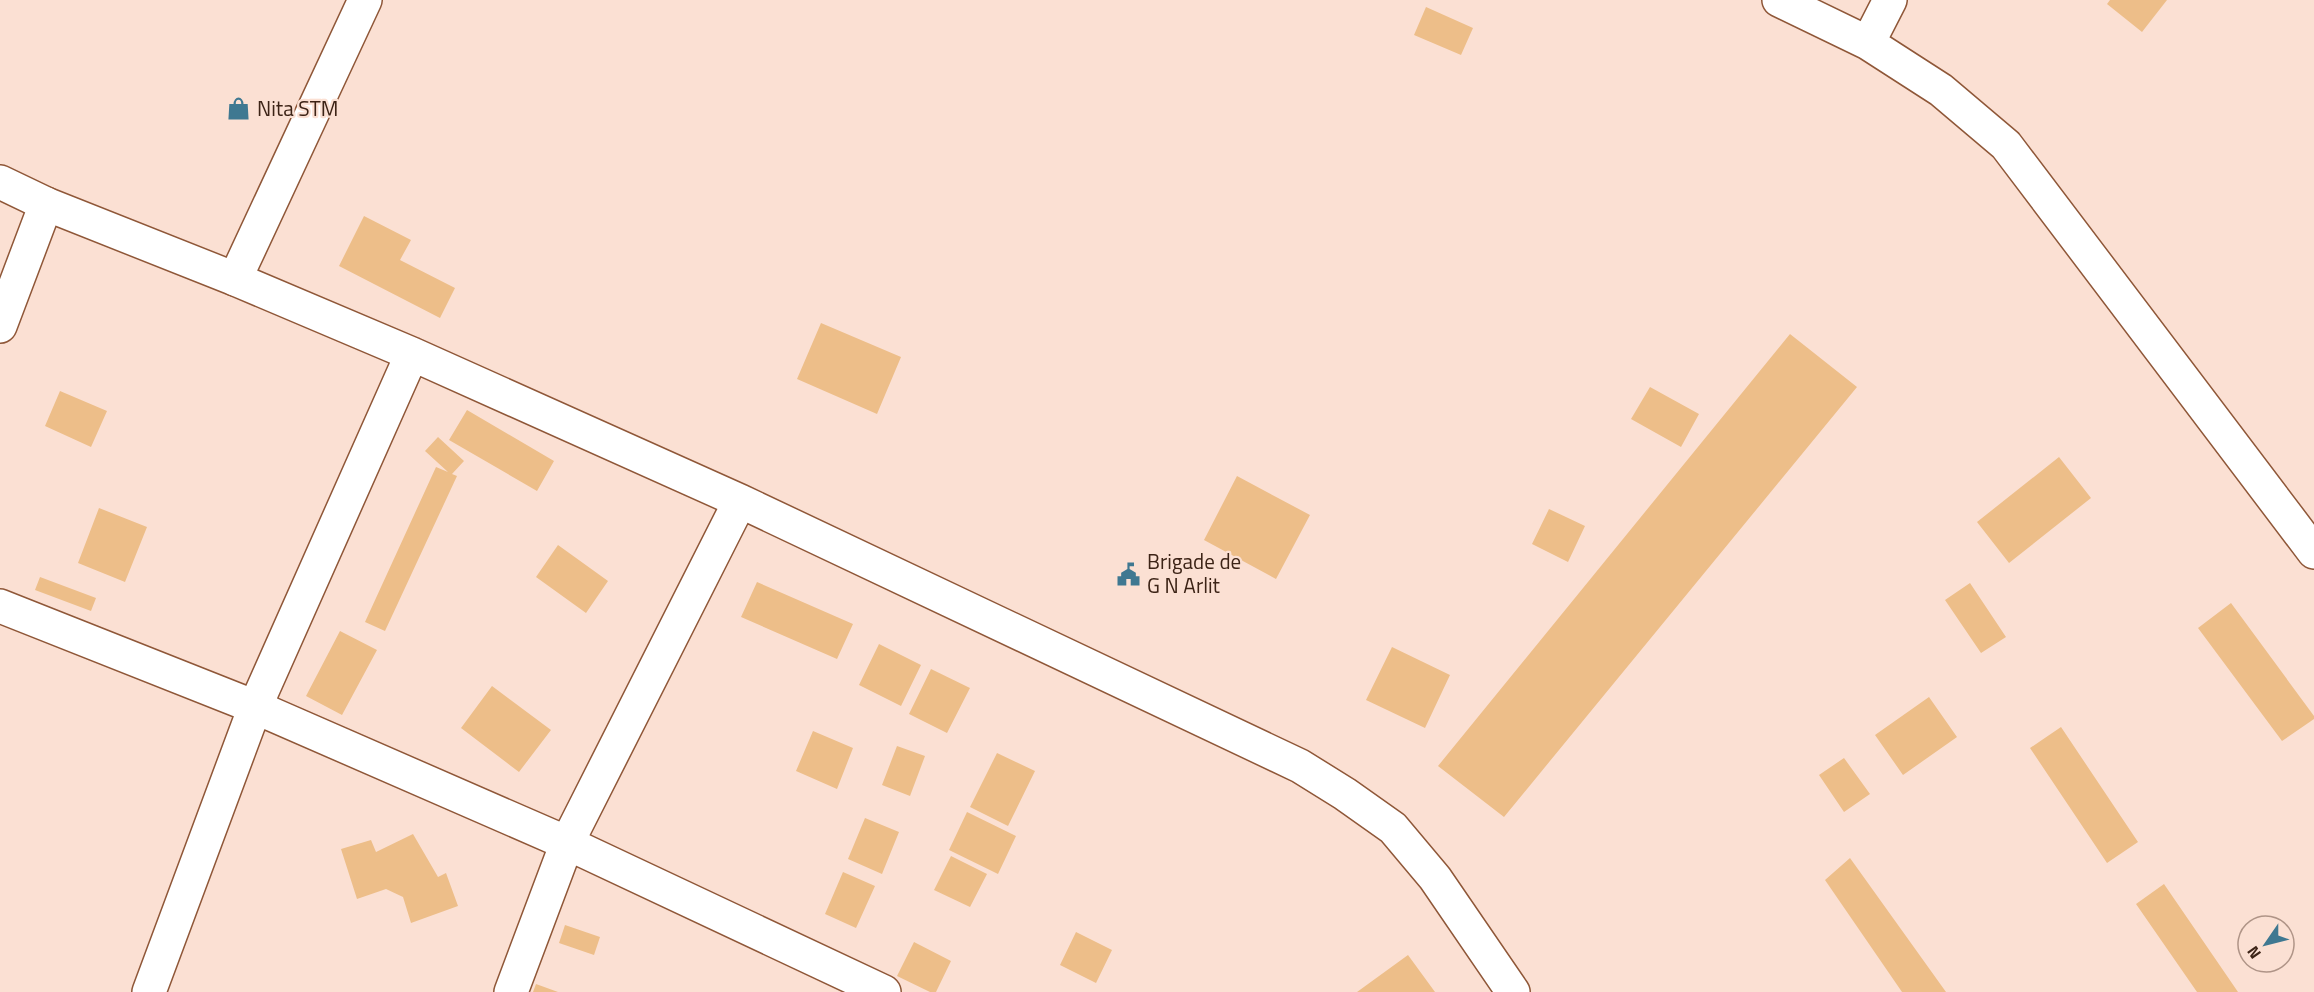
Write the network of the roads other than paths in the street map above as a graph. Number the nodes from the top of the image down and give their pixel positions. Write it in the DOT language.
graph roads {
  1 [pos="365,0"];
  2 [pos="1779,0"];
  3 [pos="1890,0"];
  4 [pos="1868,43"];
  5 [pos="0,182"];
  6 [pos="46,204"];
  7 [pos="235,279"];
  8 [pos="0,326"];
  9 [pos="412,354"];
  10 [pos="740,501"];
  11 [pos="2314,552"];
  12 [pos="0,606"];
  13 [pos="255,707"];
  14 [pos="567,843"];
  15 [pos="149,992"];
  16 [pos="511,992"];
  17 [pos="884,992"];
  18 [pos="1513,992"];
  1 -- 7 [label="street"];
  2 -- 4 [label="street"];
  3 -- 4 [label="street"];
  4 -- 11 [label="street"];
  5 -- 6 [label="street"];
  6 -- 7 [label="street"];
  6 -- 8 [label="street"];
  7 -- 9 [label="street"];
  9 -- 10 [label="street"];
  9 -- 13 [label="street"];
  10 -- 14 [label="street"];
  10 -- 18 [label="street"];
  12 -- 13 [label="street"];
  13 -- 14 [label="street"];
  13 -- 15 [label="street"];
  14 -- 16 [label="street"];
  14 -- 17 [label="street"];
}
